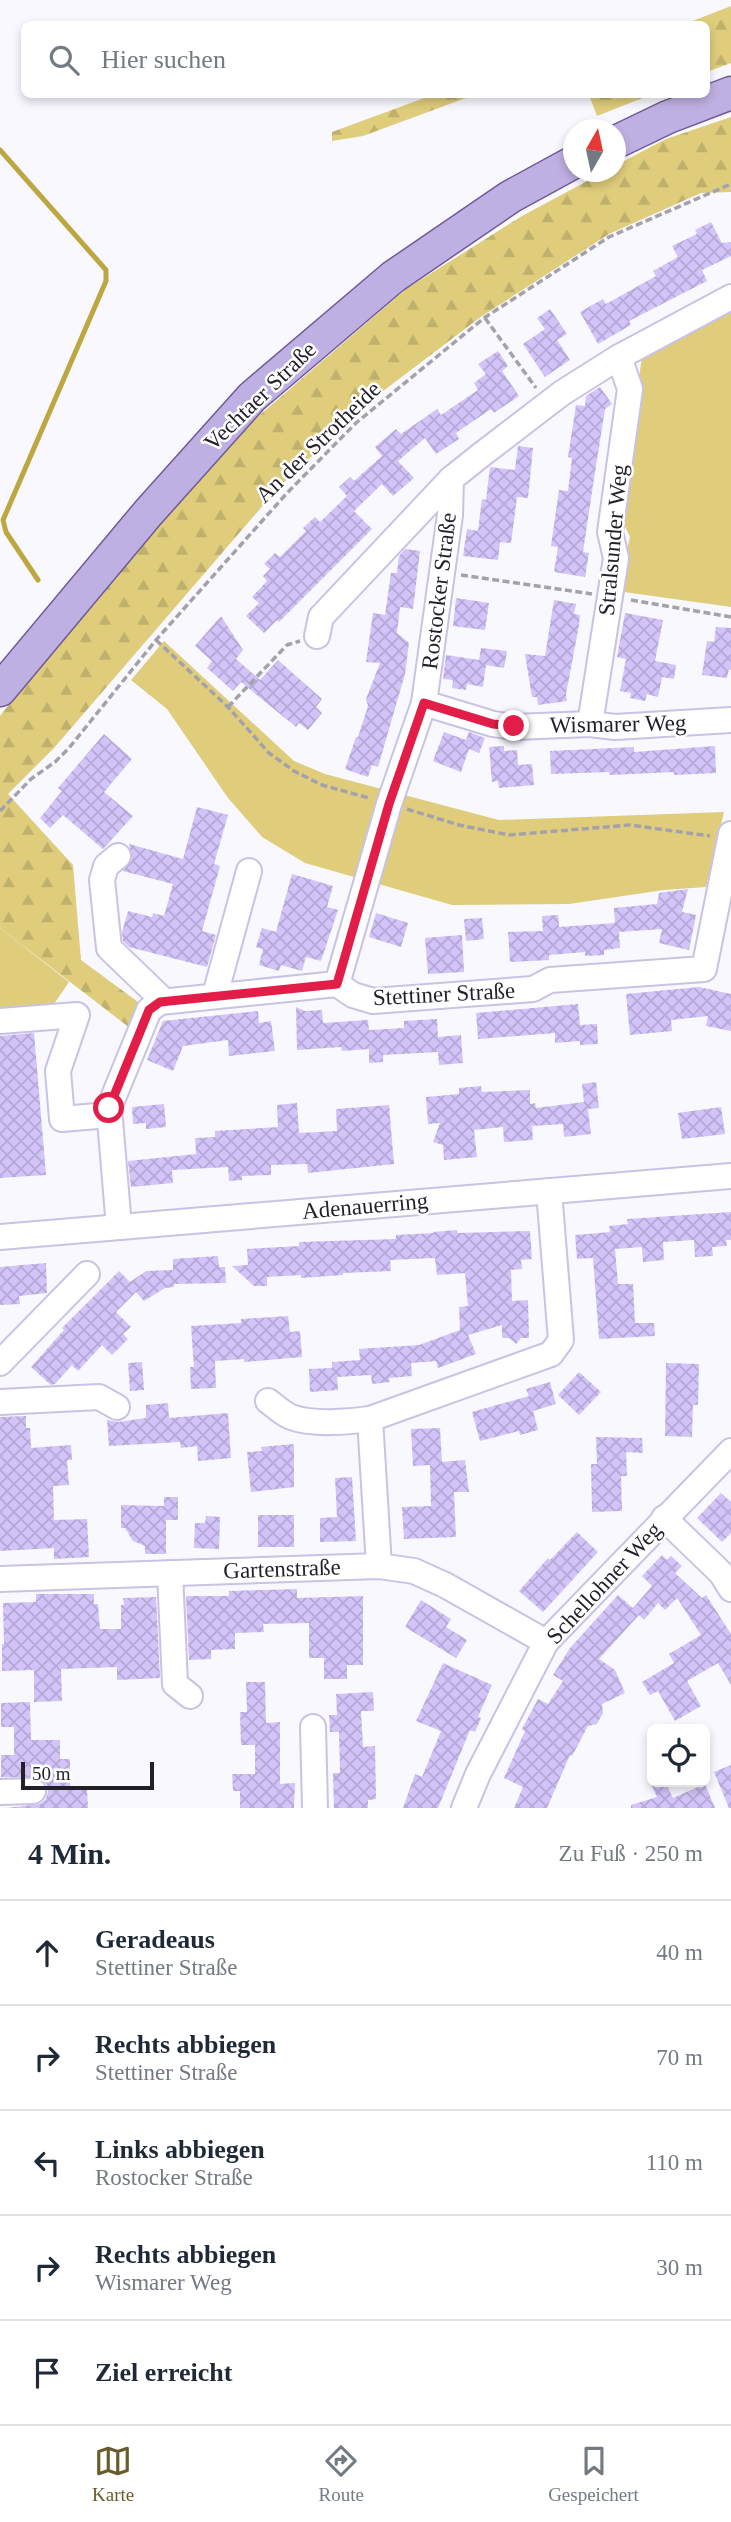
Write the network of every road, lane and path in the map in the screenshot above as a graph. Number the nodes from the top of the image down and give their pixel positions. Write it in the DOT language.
graph roads {
  1 [pos="731,93"];
  2 [pos="626,137"];
  3 [pos="563,168"];
  4 [pos="731,184"];
  5 [pos="731,297"];
  6 [pos="484,318"];
  7 [pos="618,357"];
  8 [pos="548,404"];
  9 [pos="451,478"];
  10 [pos="442,572"];
  11 [pos="609,597"];
  12 [pos="731,617"];
  13 [pos="317,636"];
  14 [pos="156,640"];
  15 [pos="0,690"];
  16 [pos="424,703"];
  17 [pos="228,707"];
  18 [pos="731,720"];
  19 [pos="590,724"];
  20 [pos="389,804"];
  21 [pos="0,811"];
  22 [pos="730,836"];
  23 [pos="118,856"];
  24 [pos="249,871"];
  25 [pos="337,984"];
  26 [pos="215,995"];
  27 [pos="164,1001"];
  28 [pos="0,1021"];
  29 [pos="109,1115"];
  30 [pos="731,1176"];
  31 [pos="549,1191"];
  32 [pos="119,1227"];
  33 [pos="0,1237"];
  34 [pos="87,1274"];
  35 [pos="0,1363"];
  36 [pos="268,1401"];
  37 [pos="0,1402"];
  38 [pos="117,1407"];
  39 [pos="370,1419"];
  40 [pos="731,1451"];
  41 [pos="664,1518"];
  42 [pos="379,1566"];
  43 [pos="170,1573"];
  44 [pos="0,1578"];
  45 [pos="731,1589"];
  46 [pos="546,1643"];
  47 [pos="190,1696"];
  48 [pos="313,1727"];
  49 [pos="33,1791"];
  50 [pos="0,1792"];
  51 [pos="315,1808"];
  52 [pos="464,1808"];
  1 -- 2 [label="main road"];
  3 -- 15 [label="main road, Vechtaer Straße"];
  4 -- 6 [label="path, An der Strotheide"];
  5 -- 7 [label="street, Rostocker Straße"];
  6 -- 8 [label="path"];
  6 -- 14 [label="path, An der Strotheide"];
  7 -- 8 [label="street, Rostocker Straße"];
  7 -- 11 [label="street, Stralsunder Weg"];
  8 -- 9 [label="street, Rostocker Straße"];
  9 -- 10 [label="street, Rostocker Straße"];
  9 -- 13 [label="street, Rostocker Straße"];
  10 -- 11 [label="path"];
  10 -- 16 [label="street, Rostocker Straße"];
  11 -- 12 [label="path"];
  11 -- 19 [label="street, Stralsunder Weg"];
  13 -- 17 [label="path"];
  14 -- 17 [label="path"];
  14 -- 21 [label="path, An der Strotheide"];
  16 -- 19 [label="street, Wismarer Weg"];
  16 -- 20 [label="street, Rostocker Straße"];
  17 -- 20 [label="path"];
  18 -- 19 [label="street, Wismarer Weg"];
  20 -- 22 [label="path"];
  20 -- 25 [label="street, Rostocker Straße"];
  22 -- 25 [label="street, Stettiner Straße"];
  23 -- 27 [label="street"];
  24 -- 26 [label="street"];
  25 -- 26 [label="street"];
  26 -- 27 [label="street"];
  27 -- 29 [label="street"];
  28 -- 29 [label="street"];
  29 -- 32 [label="street"];
  30 -- 31 [label="street, Adenauerring"];
  31 -- 32 [label="street, Adenauerring"];
  31 -- 39 [label="street"];
  32 -- 33 [label="street, Adenauerring"];
  34 -- 35 [label="street"];
  36 -- 39 [label="street"];
  37 -- 38 [label="street"];
  39 -- 42 [label="street"];
  40 -- 41 [label="street, Schellohner Weg"];
  41 -- 45 [label="street"];
  41 -- 46 [label="street, Schellohner Weg"];
  42 -- 43 [label="street, Gartenstraße"];
  42 -- 46 [label="street, Gartenstraße"];
  43 -- 44 [label="street, Gartenstraße"];
  43 -- 47 [label="street"];
  46 -- 52 [label="street, Schellohner Weg"];
  48 -- 51 [label="street"];
  49 -- 50 [label="street"];
}
